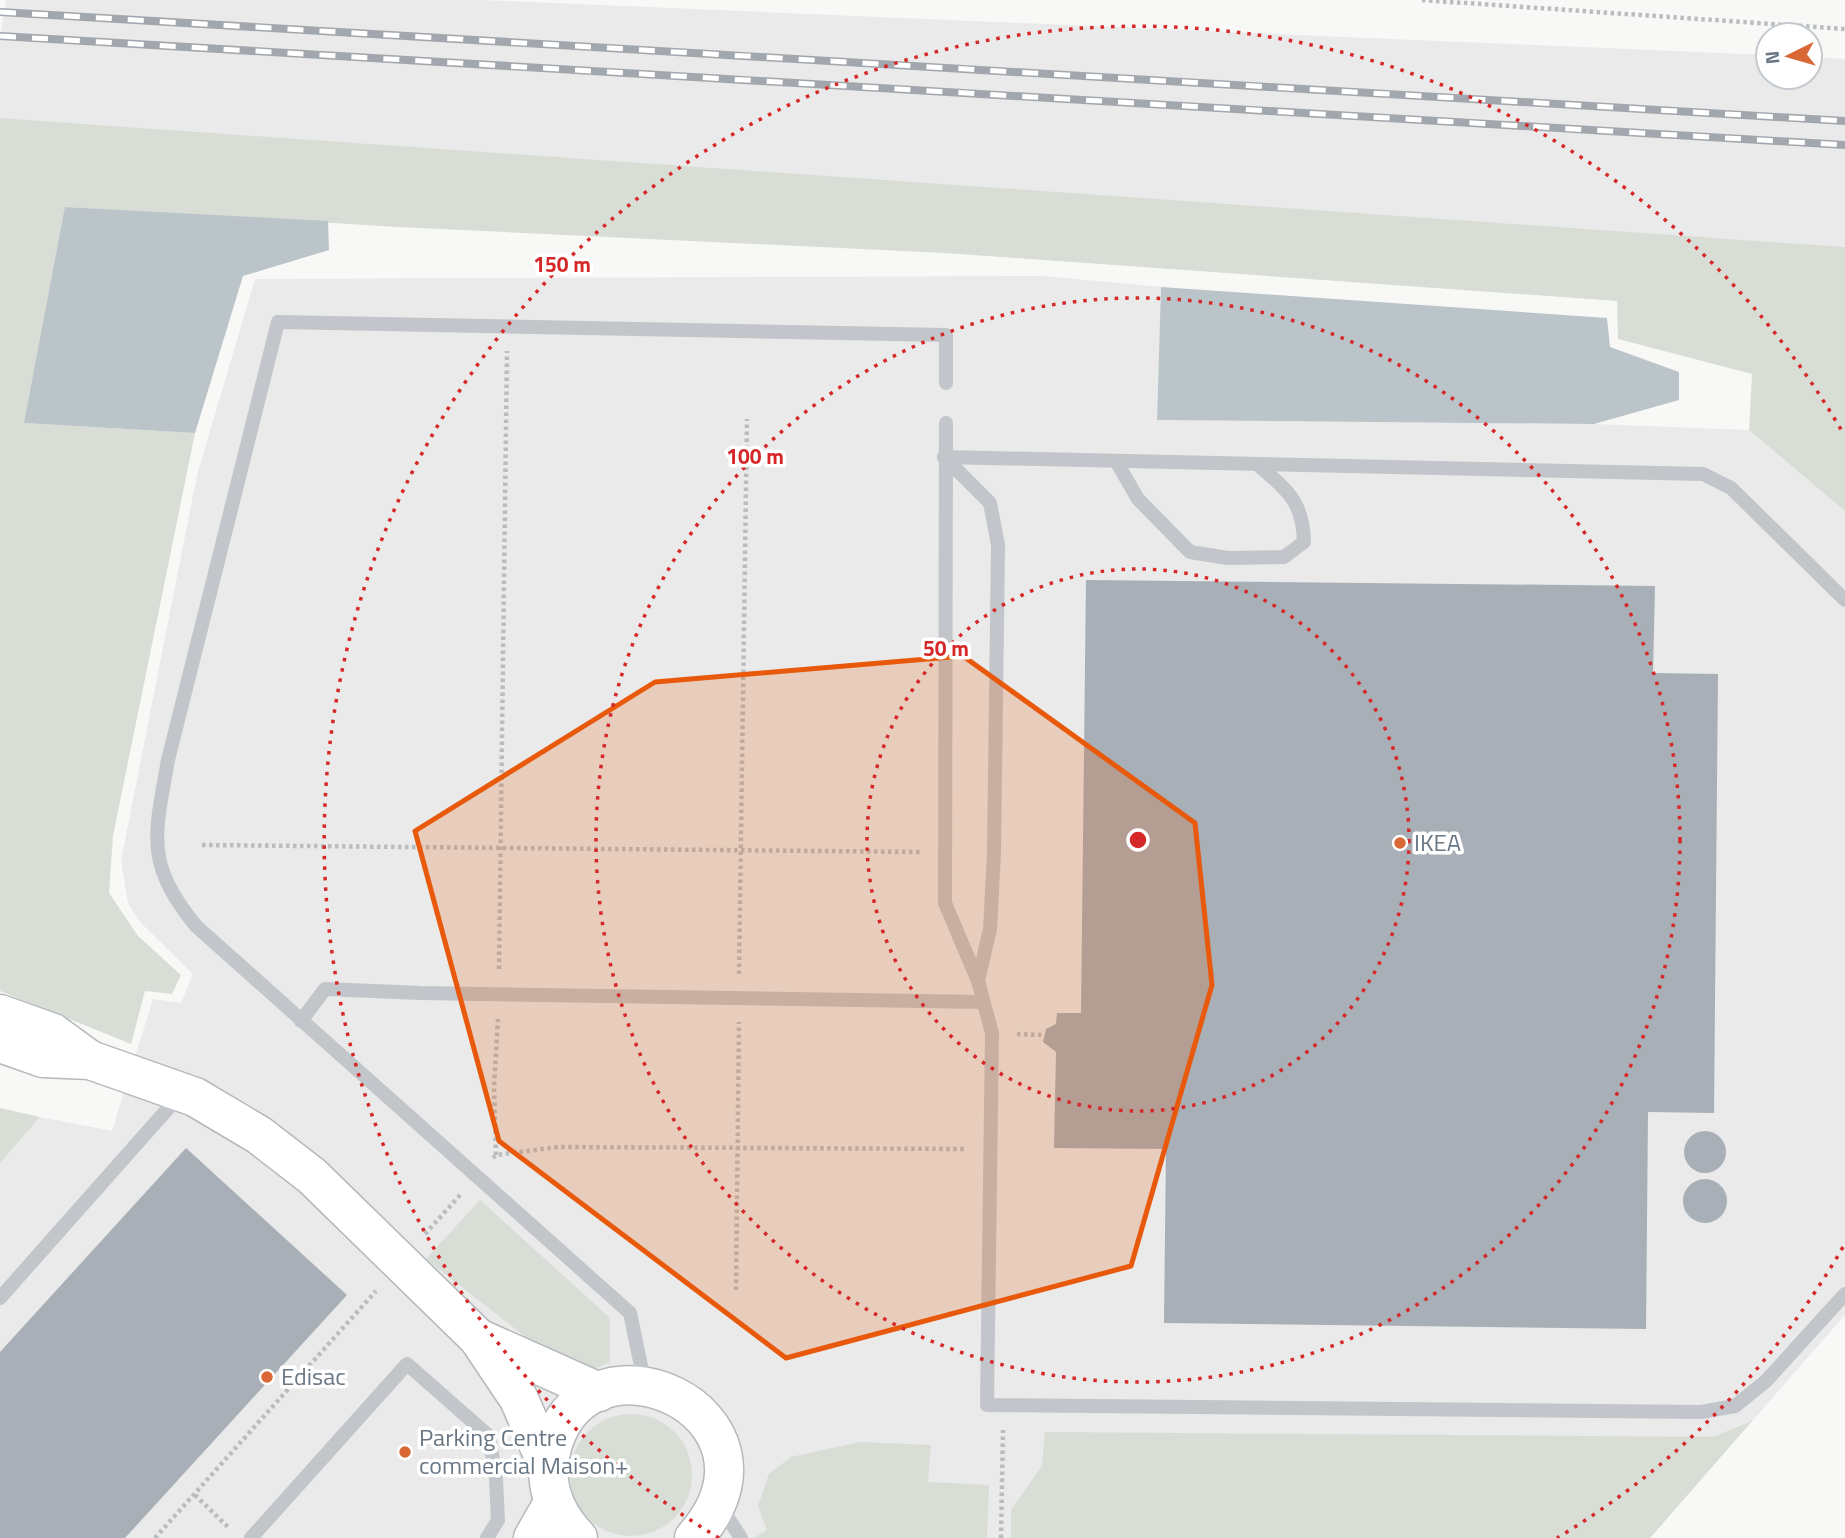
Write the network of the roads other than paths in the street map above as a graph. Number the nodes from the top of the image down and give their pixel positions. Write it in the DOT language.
graph roads {
  1 [pos="946,383"];
  2 [pos="946,423"];
  3 [pos="944,457"];
  4 [pos="1116,461"];
  5 [pos="1257,464"];
  6 [pos="1845,600"];
  7 [pos="978,981"];
  8 [pos="983,1002"];
  9 [pos="0,1014"];
  10 [pos="301,1021"];
  11 [pos="0,1043"];
  12 [pos="90,1060"];
  13 [pos="182,1092"];
  14 [pos="1845,1294"];
  15 [pos="0,1298"];
  16 [pos="478,1338"];
  17 [pos="645,1385"];
  18 [pos="599,1392"];
  19 [pos="551,1485"];
  20 [pos="718,1502"];
  21 [pos="251,1538"];
  22 [pos="486,1538"];
  23 [pos="533,1538"];
  24 [pos="578,1538"];
  25 [pos="694,1538"];
  26 [pos="741,1538"];
  1 -- 10 [label="lane"];
  2 -- 3 [label="lane"];
  3 -- 4 [label="lane"];
  3 -- 7 [label="lane"];
  3 -- 7 [label="lane"];
  4 -- 5 [label="lane"];
  4 -- 5 [label="lane"];
  5 -- 6 [label="lane"];
  7 -- 8 [label="lane"];
  8 -- 10 [label="lane"];
  8 -- 14 [label="lane"];
  9 -- 12 [label="main road"];
  10 -- 17 [label="lane"];
  11 -- 12 [label="main road"];
  12 -- 13 [label="main road"];
  13 -- 15 [label="lane"];
  13 -- 16 [label="main road"];
  16 -- 18 [label="main road"];
  16 -- 19 [label="main road"];
  17 -- 18 [label="main road"];
  17 -- 20 [label="main road"];
  18 -- 19 [label="main road"];
  19 -- 23 [label="main road"];
  19 -- 24 [label="main road"];
  20 -- 25 [label="main road"];
  20 -- 26 [label="lane"];
  21 -- 22 [label="lane"];
}
